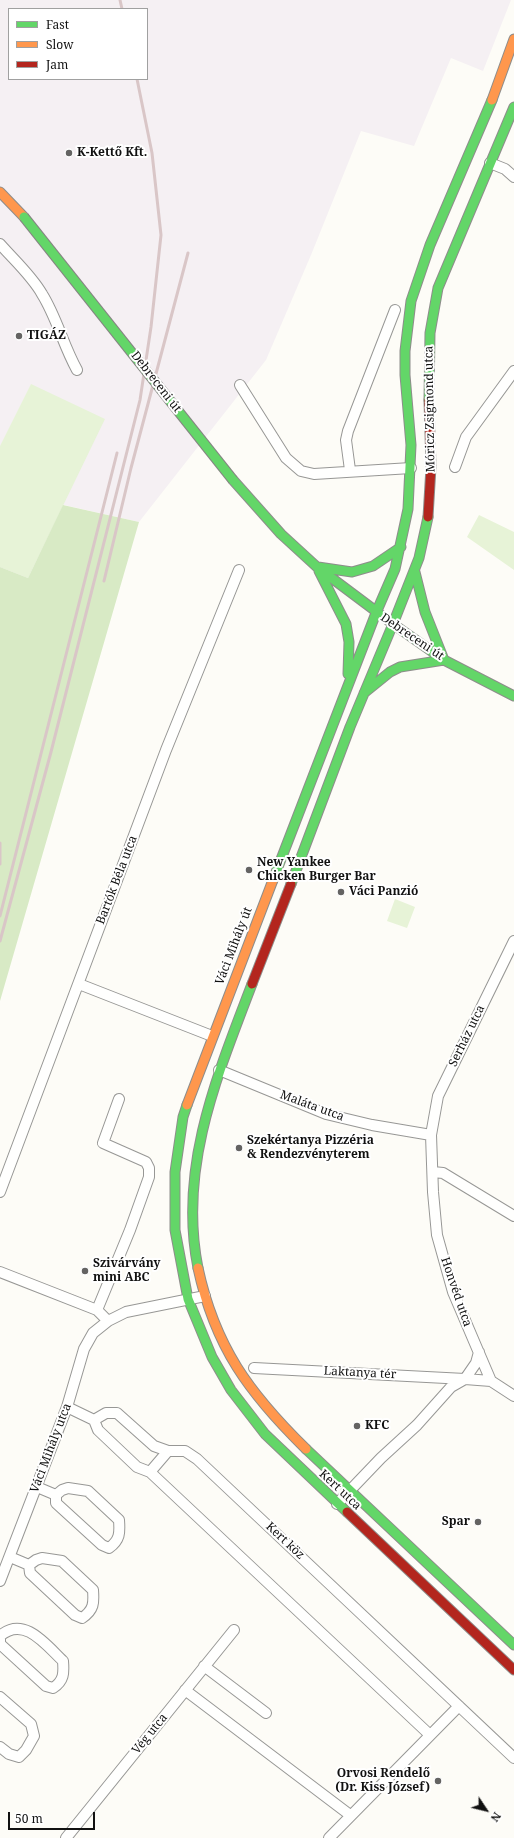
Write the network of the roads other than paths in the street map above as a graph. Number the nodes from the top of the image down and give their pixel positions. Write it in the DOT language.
graph roads {
  1 [pos="514,39"];
  2 [pos="511,55"];
  3 [pos="514,107"];
  4 [pos="490,163"];
  5 [pos="514,177"];
  6 [pos="0,192"];
  7 [pos="0,244"];
  8 [pos="395,310"];
  9 [pos="77,370"];
  10 [pos="514,371"];
  11 [pos="240,385"];
  12 [pos="455,467"];
  13 [pos="411,468"];
  14 [pos="350,470"];
  15 [pos="402,547"];
  16 [pos="317,566"];
  17 [pos="239,570"];
  18 [pos="415,572"];
  19 [pos="376,613"];
  20 [pos="392,624"];
  21 [pos="444,660"];
  22 [pos="347,685"];
  23 [pos="362,695"];
  24 [pos="514,696"];
  25 [pos="514,941"];
  26 [pos="78,984"];
  27 [pos="212,1036"];
  28 [pos="219,1070"];
  29 [pos="120,1099"];
  30 [pos="431,1135"];
  31 [pos="433,1172"];
  32 [pos="0,1192"];
  33 [pos="514,1216"];
  34 [pos="0,1272"];
  35 [pos="205,1296"];
  36 [pos="188,1299"];
  37 [pos="97,1310"];
  38 [pos="108,1321"];
  39 [pos="479,1352"];
  40 [pos="254,1368"];
  41 [pos="465,1379"];
  42 [pos="491,1381"];
  43 [pos="514,1396"];
  44 [pos="67,1407"];
  45 [pos="94,1420"];
  46 [pos="168,1451"];
  47 [pos="150,1472"];
  48 [pos="37,1487"];
  49 [pos="349,1490"];
  50 [pos="56,1495"];
  51 [pos="337,1504"];
  52 [pos="10,1557"];
  53 [pos="29,1565"];
  54 [pos="0,1581"];
  55 [pos="234,1630"];
  56 [pos="0,1636"];
  57 [pos="0,1639"];
  58 [pos="514,1645"];
  59 [pos="204,1666"];
  60 [pos="514,1670"];
  61 [pos="185,1690"];
  62 [pos="0,1697"];
  63 [pos="460,1706"];
  64 [pos="266,1713"];
  65 [pos="430,1735"];
  66 [pos="0,1747"];
  67 [pos="514,1758"];
  68 [pos="350,1815"];
  69 [pos="333,1836"];
  70 [pos="66,1838"];
  1 -- 2 [label="main road, Móricz Zsigmond utca"];
  2 -- 13 [label="main road, Móricz Zsigmond utca"];
  3 -- 4 [label="main road, Móricz Zsigmond utca"];
  4 -- 5 [label="street"];
  4 -- 18 [label="main road, Móricz Zsigmond utca"];
  6 -- 16 [label="main road, Debreceni út, bridge"];
  7 -- 9 [label="street"];
  8 -- 14 [label="street"];
  10 -- 12 [label="street"];
  11 -- 14 [label="street"];
  13 -- 14 [label="street, Móricz Zsigmond utca"];
  13 -- 15 [label="main road, Móricz Zsigmond utca"];
  15 -- 16 [label="main road"];
  15 -- 19 [label="main road, Móricz Zsigmond utca"];
  16 -- 19 [label="main road, Debreceni út"];
  16 -- 22 [label="main road, Debreceni út"];
  17 -- 26 [label="street, Bartók Béla utca"];
  18 -- 20 [label="main road, Móricz Zsigmond utca"];
  18 -- 21 [label="main road"];
  19 -- 20 [label="main road, Debreceni út"];
  19 -- 22 [label="main road, Váci Mihály út"];
  20 -- 21 [label="main road, Debreceni út"];
  20 -- 23 [label="main road"];
  21 -- 23 [label="main road"];
  21 -- 24 [label="main road, Debreceni út"];
  22 -- 27 [label="main road, Váci Mihály út"];
  23 -- 28 [label="main road"];
  25 -- 30 [label="street, Serház utca"];
  26 -- 27 [label="street"];
  26 -- 32 [label="street, Bartók Béla utca"];
  27 -- 36 [label="main road, Váci Mihály út"];
  28 -- 30 [label="street, Maláta utca"];
  28 -- 35 [label="main road"];
  29 -- 37 [label="street"];
  30 -- 31 [label="street, Serház utca"];
  31 -- 33 [label="street"];
  31 -- 39 [label="street, Honvéd utca"];
  34 -- 37 [label="street"];
  35 -- 36 [label="street, Váci Mihály utca"];
  35 -- 49 [label="main road, Kert utca"];
  36 -- 38 [label="street, Váci Mihály utca"];
  36 -- 51 [label="main road, Kert utca"];
  37 -- 38 [label="street"];
  38 -- 44 [label="street, Váci Mihály utca"];
  39 -- 41 [label="street"];
  39 -- 42 [label="street, Honvéd utca"];
  40 -- 41 [label="street, Laktanya tér"];
  41 -- 42 [label="street, Laktanya tér"];
  41 -- 49 [label="street"];
  42 -- 43 [label="street"];
  44 -- 45 [label="street"];
  44 -- 48 [label="street, Váci Mihály utca"];
  45 -- 46 [label="street, Kert köz"];
  45 -- 47 [label="street"];
  46 -- 47 [label="street"];
  46 -- 63 [label="street, Kert köz"];
  47 -- 65 [label="street"];
  48 -- 50 [label="street"];
  48 -- 52 [label="street, Váci Mihály utca"];
  49 -- 51 [label="street"];
  49 -- 58 [label="main road, Kert utca"];
  50 -- 50 [label="street"];
  51 -- 60 [label="main road, Kert utca"];
  52 -- 53 [label="street"];
  52 -- 54 [label="street, Váci Mihály utca"];
  53 -- 53 [label="street"];
  55 -- 59 [label="street, Vég utca"];
  56 -- 57 [label="street"];
  59 -- 61 [label="street, Vég utca"];
  59 -- 64 [label="street"];
  61 -- 68 [label="street"];
  61 -- 70 [label="street, Vég utca"];
  62 -- 66 [label="street"];
  63 -- 65 [label="street"];
  63 -- 67 [label="street, Kert köz"];
  65 -- 68 [label="street"];
  68 -- 69 [label="street"];
}
